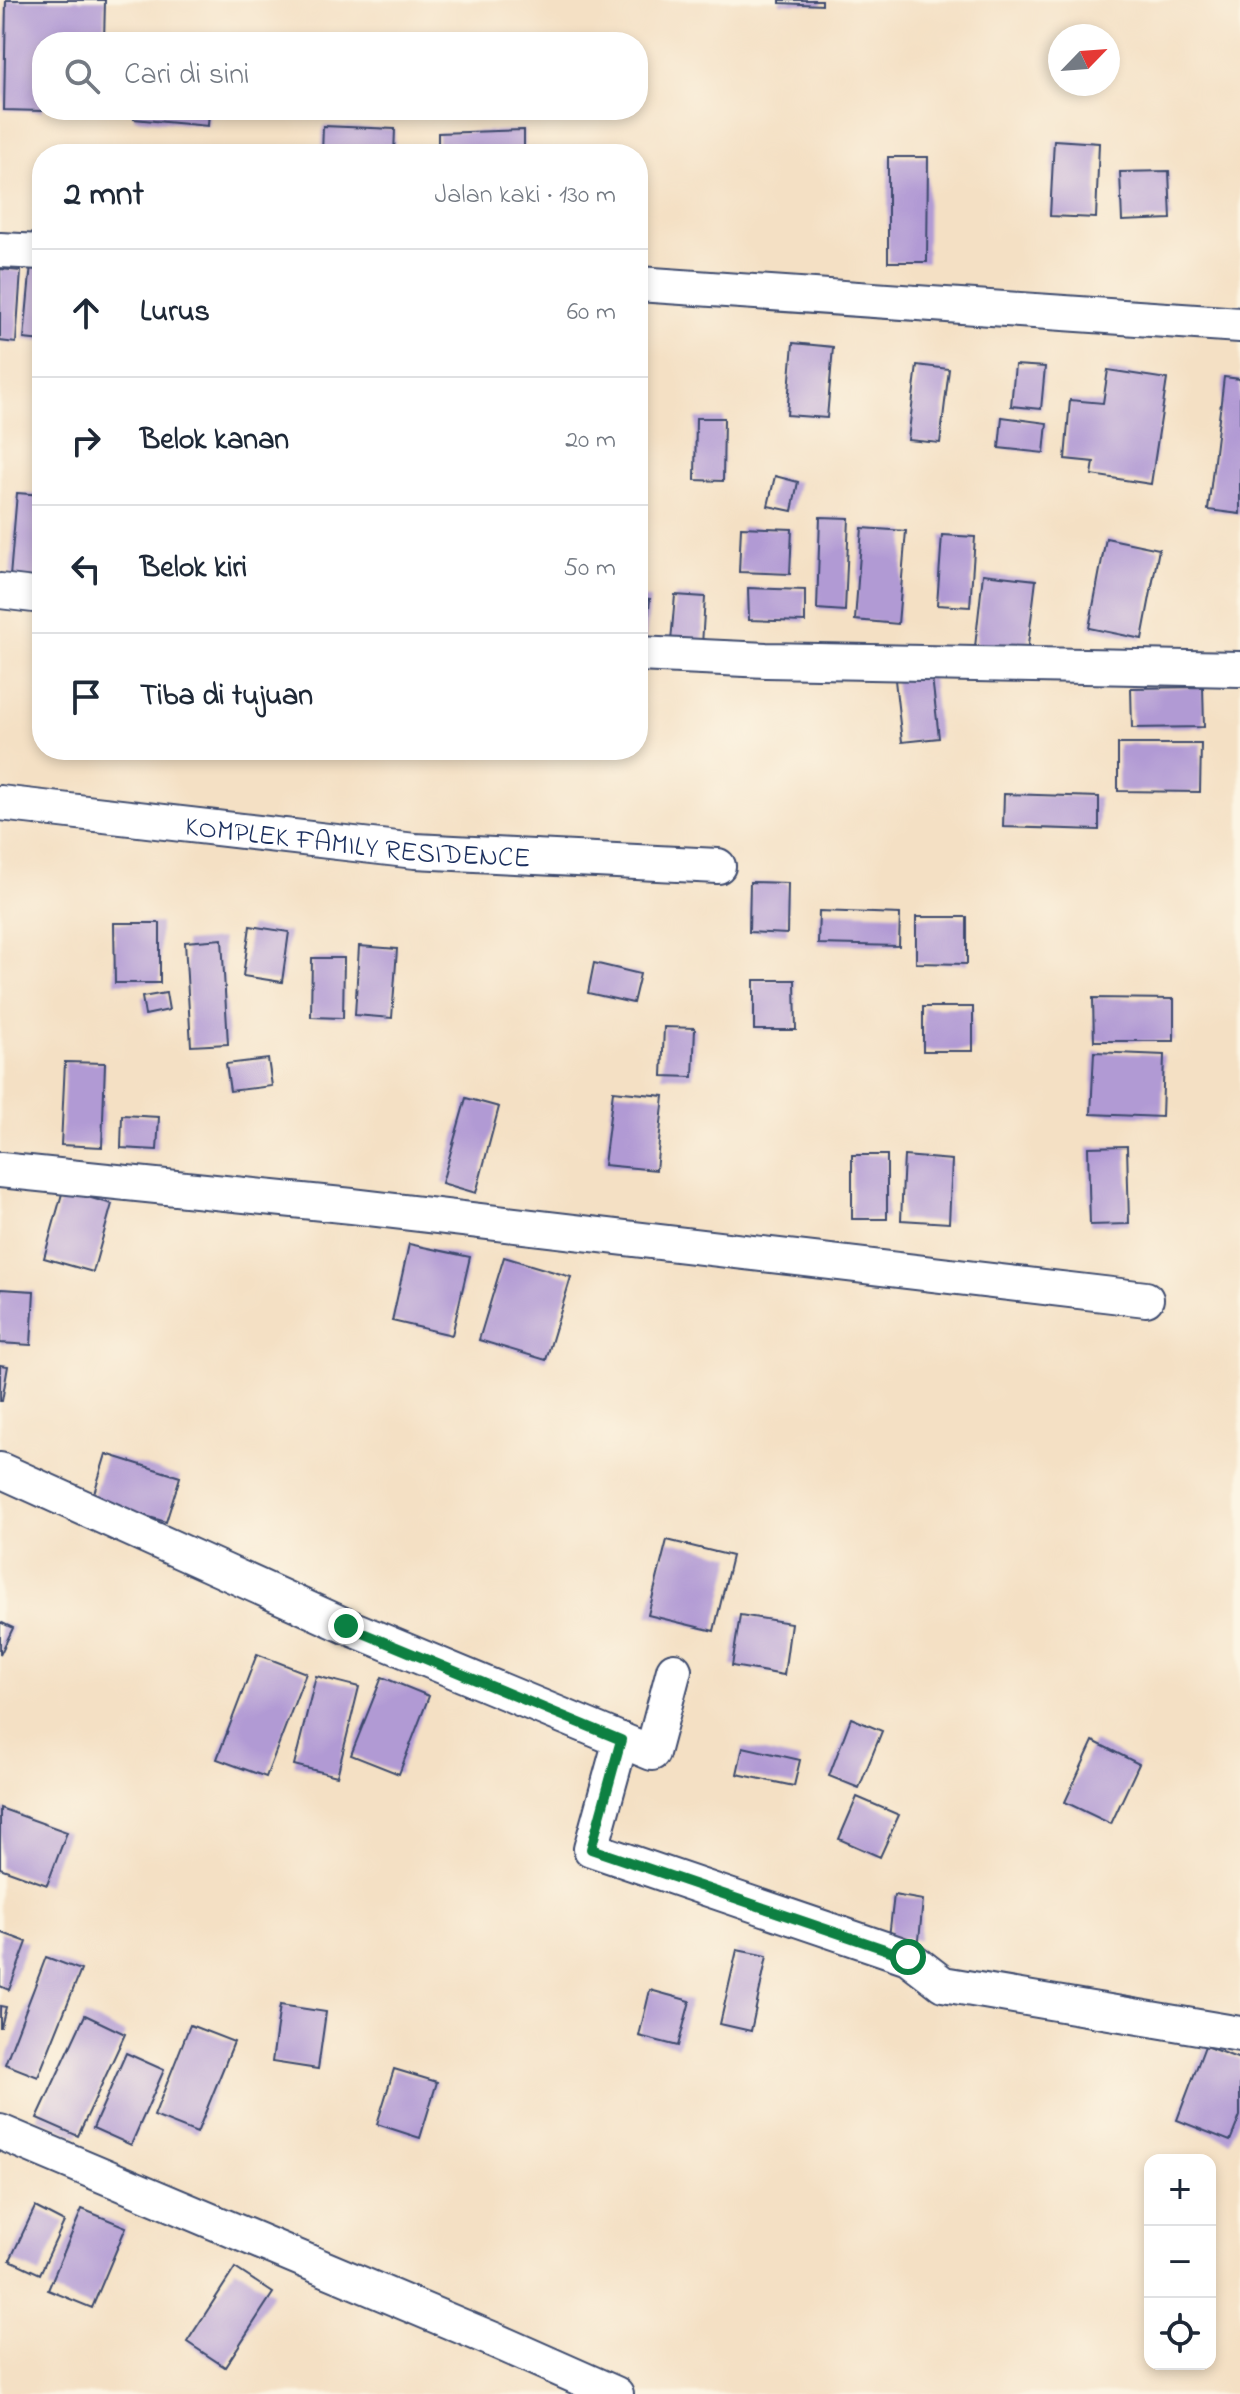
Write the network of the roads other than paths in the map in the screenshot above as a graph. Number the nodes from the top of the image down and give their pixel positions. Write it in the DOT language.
graph roads {
  1 [pos="0,250"];
  2 [pos="32,252"];
  3 [pos="648,285"];
  4 [pos="1240,325"];
  5 [pos="0,591"];
  6 [pos="32,595"];
  7 [pos="648,654"];
  8 [pos="1240,669"];
  9 [pos="0,803"];
  10 [pos="718,866"];
  11 [pos="0,1170"];
  12 [pos="1146,1299"];
  13 [pos="0,1470"];
  14 [pos="674,1670"];
  15 [pos="621,1740"];
  16 [pos="1240,2034"];
  17 [pos="0,2132"];
  18 [pos="616,2394"];
  1 -- 2 [label="street"];
  3 -- 4 [label="street"];
  5 -- 6 [label="street"];
  7 -- 8 [label="street"];
  9 -- 10 [label="street, KOMPLEK FAMILY RESIDENCE"];
  11 -- 12 [label="street"];
  13 -- 15 [label="street"];
  14 -- 15 [label="street"];
  15 -- 16 [label="street"];
  17 -- 18 [label="street"];
}
